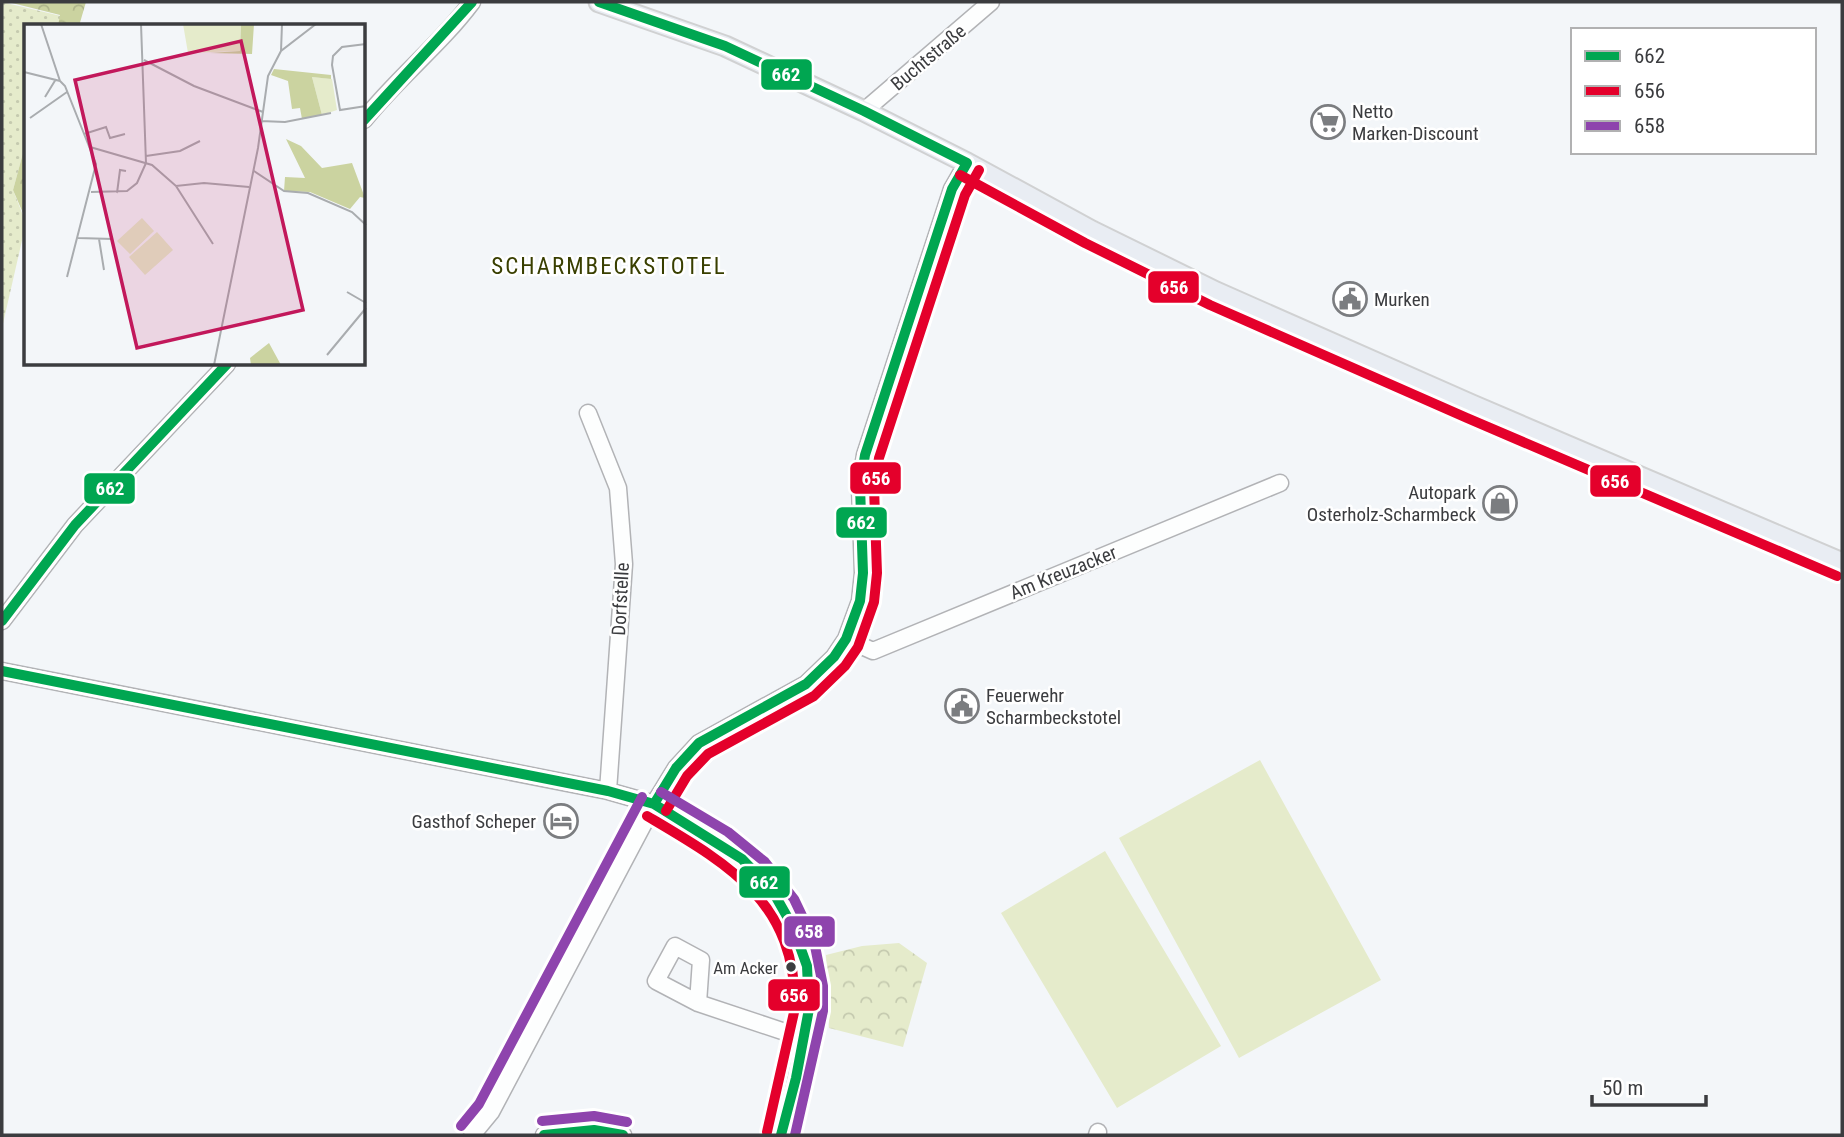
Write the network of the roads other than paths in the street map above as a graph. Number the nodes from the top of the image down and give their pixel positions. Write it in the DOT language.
graph roads {
  1 [pos="472,2"];
  2 [pos="599,2"];
  3 [pos="991,2"];
  4 [pos="864,111"];
  5 [pos="366,117"];
  6 [pos="967,163"];
  7 [pos="224,366"];
  8 [pos="588,413"];
  9 [pos="1280,483"];
  10 [pos="1842,563"];
  11 [pos="2,621"];
  12 [pos="846,639"];
  13 [pos="2,671"];
  14 [pos="608,791"];
  15 [pos="654,804"];
  16 [pos="698,1003"];
  17 [pos="803,1038"];
  18 [pos="472,1135"];
  19 [pos="544,1135"];
  20 [pos="623,1135"];
  21 [pos="781,1135"];
  1 -- 5 [label="street"];
  2 -- 4 [label="main road"];
  3 -- 4 [label="street, Buchtstraße"];
  4 -- 6 [label="main road"];
  6 -- 10 [label="main road"];
  6 -- 12 [label="street"];
  7 -- 11 [label="street"];
  8 -- 14 [label="street, Dorfstelle"];
  9 -- 12 [label="street, Am Kreuzacker"];
  12 -- 15 [label="street"];
  13 -- 14 [label="street"];
  14 -- 15 [label="street"];
  15 -- 17 [label="street"];
  15 -- 18 [label="street"];
  16 -- 17 [label="street"];
  17 -- 21 [label="street"];
  19 -- 20 [label="street"];
}
